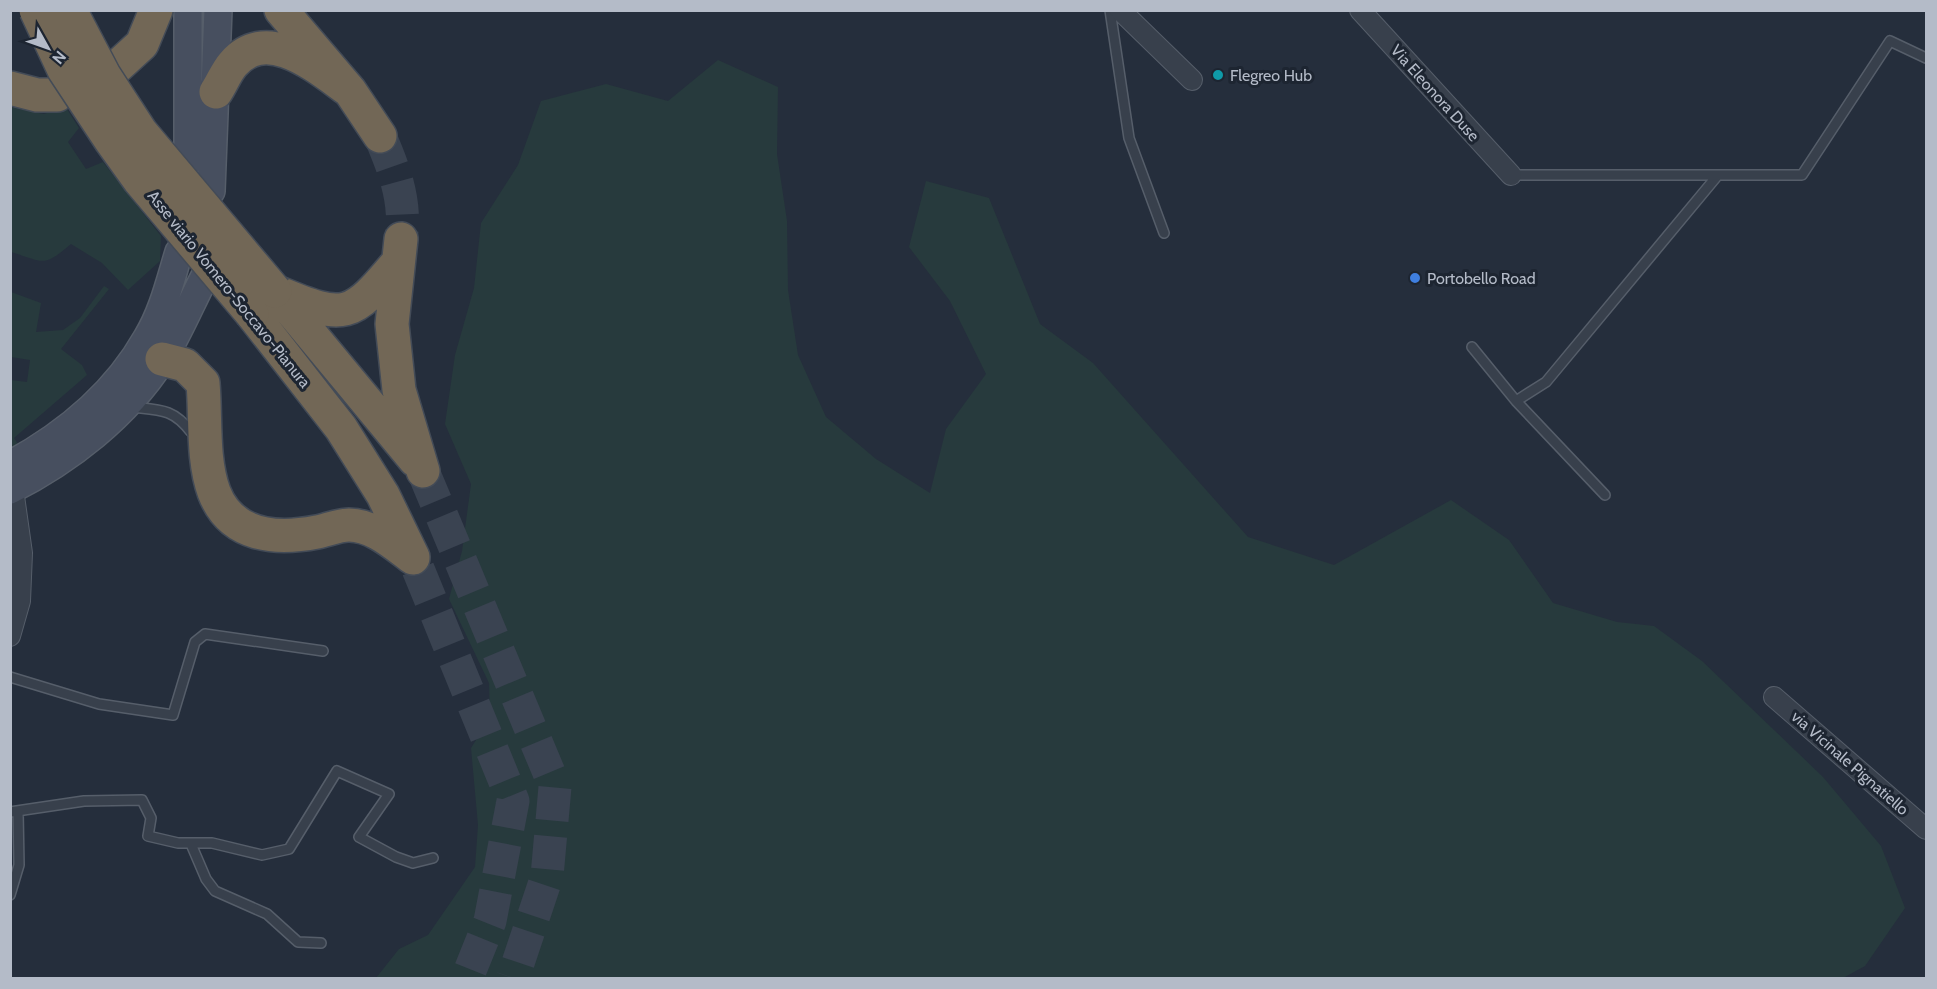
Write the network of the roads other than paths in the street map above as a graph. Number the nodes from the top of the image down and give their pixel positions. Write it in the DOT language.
graph roads {
  1 [pos="36,10"];
  2 [pos="70,10"];
  3 [pos="156,10"];
  4 [pos="188,10"];
  5 [pos="218,10"];
  6 [pos="281,10"];
  7 [pos="1110,10"];
  8 [pos="1120,10"];
  9 [pos="1360,10"];
  10 [pos="1926,58"];
  11 [pos="118,66"];
  12 [pos="1192,80"];
  13 [pos="10,88"];
  14 [pos="351,91"];
  15 [pos="216,92"];
  16 [pos="57,95"];
  17 [pos="380,136"];
  18 [pos="188,162"];
  19 [pos="1511,175"];
  20 [pos="1718,175"];
  21 [pos="211,191"];
  22 [pos="1164,232"];
  23 [pos="179,252"];
  24 [pos="204,278"];
  25 [pos="275,291"];
  26 [pos="1472,347"];
  27 [pos="162,359"];
  28 [pos="1516,402"];
  29 [pos="125,406"];
  30 [pos="191,432"];
  31 [pos="11,481"];
  32 [pos="1605,495"];
  33 [pos="10,636"];
  34 [pos="323,651"];
  35 [pos="10,676"];
  36 [pos="1774,697"];
  37 [pos="14,811"];
  38 [pos="1926,829"];
  39 [pos="191,844"];
  40 [pos="433,858"];
  41 [pos="10,895"];
  42 [pos="321,943"];
  1 -- 27 [label="highway, Asse viario Vomero-Soccavo-Pianura, bridge"];
  2 -- 25 [label="highway, Asse viario Vomero-Soccavo-Pianura, bridge"];
  3 -- 11 [label="highway"];
  4 -- 18 [label="street"];
  5 -- 15 [label="street"];
  6 -- 14 [label="highway"];
  7 -- 22 [label="lane"];
  8 -- 12 [label="street"];
  9 -- 19 [label="street, Via Eleonora Duse"];
  10 -- 20 [label="lane"];
  13 -- 16 [label="highway"];
  14 -- 15 [label="highway"];
  14 -- 17 [label="highway"];
  15 -- 21 [label="street"];
  19 -- 20 [label="lane"];
  20 -- 28 [label="lane"];
  23 -- 31 [label="street"];
  24 -- 27 [label="street"];
  25 -- 25 [label="highway, Asse viario Vomero-Soccavo-Pianura"];
  26 -- 28 [label="lane"];
  27 -- 29 [label="street"];
  28 -- 32 [label="lane"];
  29 -- 30 [label="lane"];
  29 -- 31 [label="street"];
  31 -- 33 [label="street"];
  34 -- 35 [label="lane"];
  36 -- 38 [label="street, via Vicinale Pignatiello"];
  37 -- 39 [label="lane"];
  37 -- 41 [label="lane"];
  39 -- 40 [label="lane"];
  39 -- 42 [label="lane"];
}
